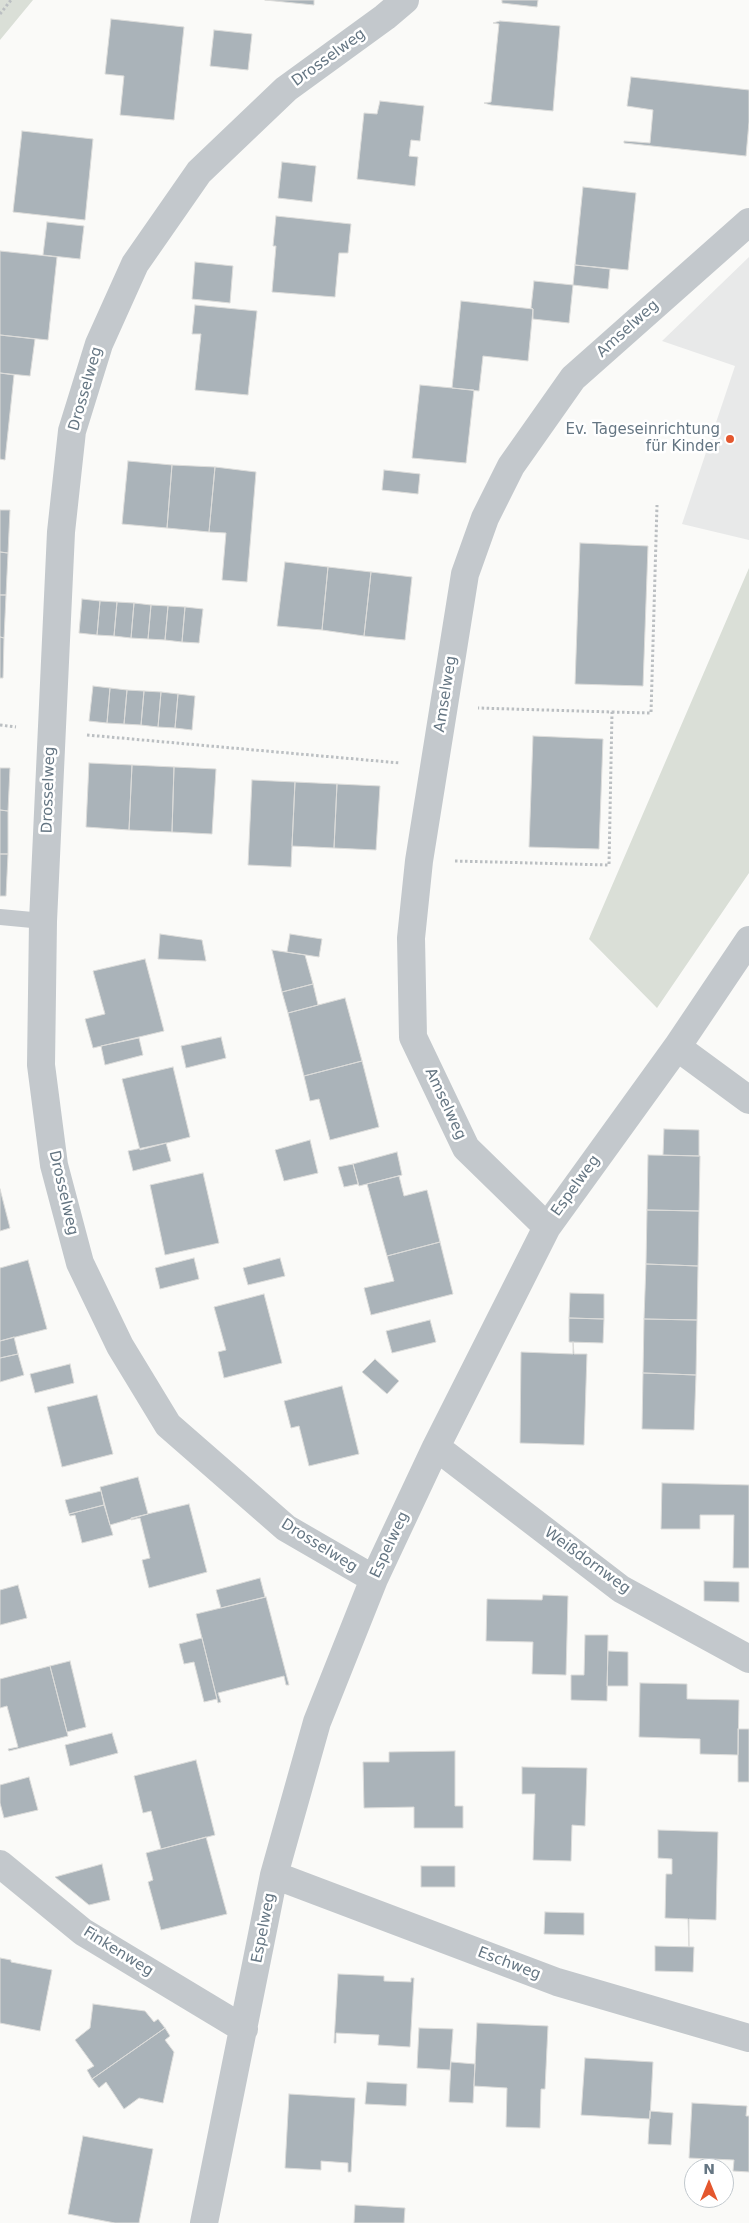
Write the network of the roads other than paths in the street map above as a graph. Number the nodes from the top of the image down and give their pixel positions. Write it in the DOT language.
graph roads {
  1 [pos="405,0"];
  2 [pos="749,222"];
  3 [pos="0,917"];
  4 [pos="43,921"];
  5 [pos="749,940"];
  6 [pos="677,1047"];
  7 [pos="749,1100"];
  8 [pos="547,1227"];
  9 [pos="436,1447"];
  10 [pos="374,1579"];
  11 [pos="749,1659"];
  12 [pos="0,1865"];
  13 [pos="274,1875"];
  14 [pos="244,2029"];
  15 [pos="749,2038"];
  16 [pos="204,2223"];
  1 -- 4 [label="street, Drosselweg"];
  2 -- 8 [label="street, Amselweg"];
  3 -- 4 [label="lane"];
  4 -- 10 [label="street, Drosselweg"];
  5 -- 6 [label="street, Espelweg"];
  6 -- 7 [label="street"];
  6 -- 8 [label="street, Espelweg"];
  8 -- 9 [label="street, Espelweg"];
  9 -- 10 [label="street, Espelweg"];
  9 -- 11 [label="street, Weißdornweg"];
  10 -- 13 [label="street, Espelweg"];
  12 -- 14 [label="street, Finkenweg"];
  13 -- 14 [label="street, Espelweg"];
  13 -- 15 [label="street, Eschweg"];
  14 -- 16 [label="street, Espelweg"];
}
